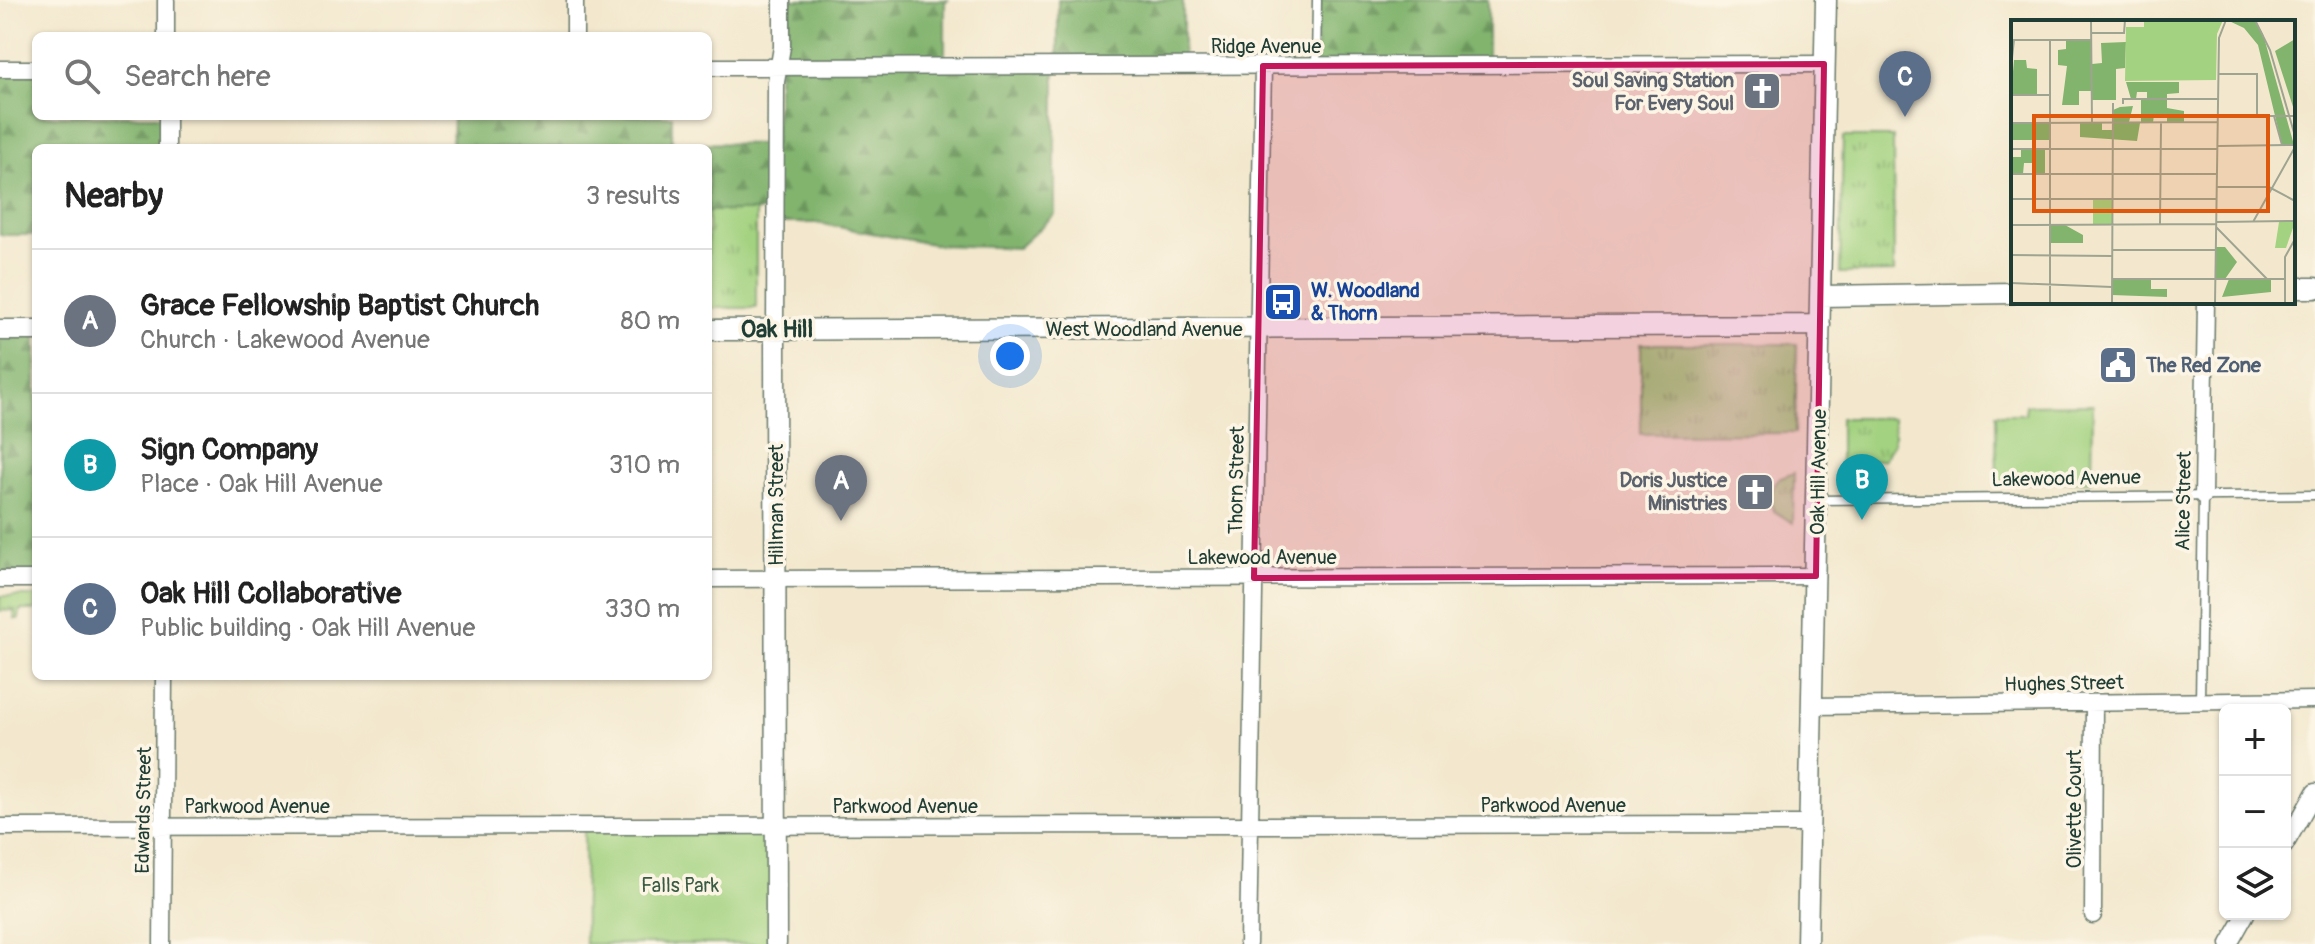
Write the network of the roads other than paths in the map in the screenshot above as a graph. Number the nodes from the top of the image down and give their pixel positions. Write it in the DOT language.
graph roads {
  1 [pos="166,0"];
  2 [pos="575,0"];
  3 [pos="782,0"];
  4 [pos="1317,0"];
  5 [pos="1826,0"];
  6 [pos="166,32"];
  7 [pos="575,32"];
  8 [pos="1824,64"];
  9 [pos="1263,66"];
  10 [pos="1316,66"];
  11 [pos="712,67"];
  12 [pos="780,67"];
  13 [pos="0,69"];
  14 [pos="32,69"];
  15 [pos="167,120"];
  16 [pos="167,144"];
  17 [pos="2011,293"];
  18 [pos="1821,296"];
  19 [pos="2206,304"];
  20 [pos="1820,325"];
  21 [pos="1258,329"];
  22 [pos="0,330"];
  23 [pos="32,330"];
  24 [pos="712,330"];
  25 [pos="775,330"];
  26 [pos="2315,495"];
  27 [pos="2203,496"];
  28 [pos="1818,500"];
  29 [pos="1816,576"];
  30 [pos="1254,578"];
  31 [pos="0,579"];
  32 [pos="32,579"];
  33 [pos="712,579"];
  34 [pos="776,579"];
  35 [pos="164,680"];
  36 [pos="2315,700"];
  37 [pos="2200,701"];
  38 [pos="2094,703"];
  39 [pos="1813,706"];
  40 [pos="2315,792"];
  41 [pos="1811,824"];
  42 [pos="1250,825"];
  43 [pos="776,826"];
  44 [pos="0,827"];
  45 [pos="163,827"];
  46 [pos="2291,834"];
  47 [pos="2093,915"];
  48 [pos="2243,920"];
  49 [pos="162,944"];
  50 [pos="776,944"];
  51 [pos="1248,944"];
  52 [pos="1807,944"];
  53 [pos="2229,944"];
  1 -- 6 [label="street"];
  2 -- 7 [label="street"];
  3 -- 12 [label="street, Hillman Street"];
  4 -- 10 [label="lane"];
  5 -- 8 [label="street, Oak Hill Avenue"];
  8 -- 10 [label="street, Ridge Avenue"];
  8 -- 18 [label="street, Oak Hill Avenue"];
  9 -- 10 [label="street, Ridge Avenue"];
  9 -- 12 [label="street, Ridge Avenue"];
  9 -- 21 [label="street, Thorn Street"];
  11 -- 12 [label="street, Ridge Avenue"];
  12 -- 25 [label="street, Hillman Street"];
  13 -- 14 [label="street"];
  15 -- 16 [label="street"];
  17 -- 18 [label="street"];
  18 -- 20 [label="street, Oak Hill Avenue"];
  19 -- 27 [label="street, Alice Street"];
  20 -- 21 [label="street, West Woodland Avenue"];
  20 -- 28 [label="street, Oak Hill Avenue"];
  21 -- 25 [label="street, West Woodland Avenue"];
  21 -- 30 [label="street, Thorn Street"];
  22 -- 23 [label="street"];
  24 -- 25 [label="street, West Woodland Avenue"];
  25 -- 34 [label="street, Hillman Street"];
  26 -- 27 [label="lane, Lakewood Avenue"];
  27 -- 28 [label="lane, Lakewood Avenue"];
  27 -- 37 [label="lane, Alice Street"];
  28 -- 29 [label="street, Oak Hill Avenue"];
  29 -- 30 [label="street, Lakewood Avenue"];
  29 -- 39 [label="street, Oak Hill Avenue"];
  30 -- 34 [label="street, Lakewood Avenue"];
  30 -- 42 [label="street, Thorn Street"];
  31 -- 32 [label="street"];
  33 -- 34 [label="street, Lakewood Avenue"];
  34 -- 43 [label="street, Hillman Street"];
  35 -- 45 [label="street, Edwards Street"];
  36 -- 37 [label="street, Hughes Street"];
  37 -- 38 [label="street, Hughes Street"];
  38 -- 39 [label="street, Hughes Street"];
  38 -- 47 [label="street, Olivette Court"];
  39 -- 41 [label="street, Oak Hill Avenue"];
  40 -- 46 [label="street"];
  41 -- 42 [label="street, Parkwood Avenue"];
  41 -- 52 [label="street, Oak Hill Avenue"];
  42 -- 43 [label="street, Parkwood Avenue"];
  42 -- 51 [label="street, Thorn Street"];
  43 -- 45 [label="street, Parkwood Avenue"];
  43 -- 50 [label="street, Hillman Street"];
  44 -- 45 [label="street, Parkwood Avenue"];
  45 -- 49 [label="street, Edwards Street"];
  48 -- 53 [label="street"];
}
